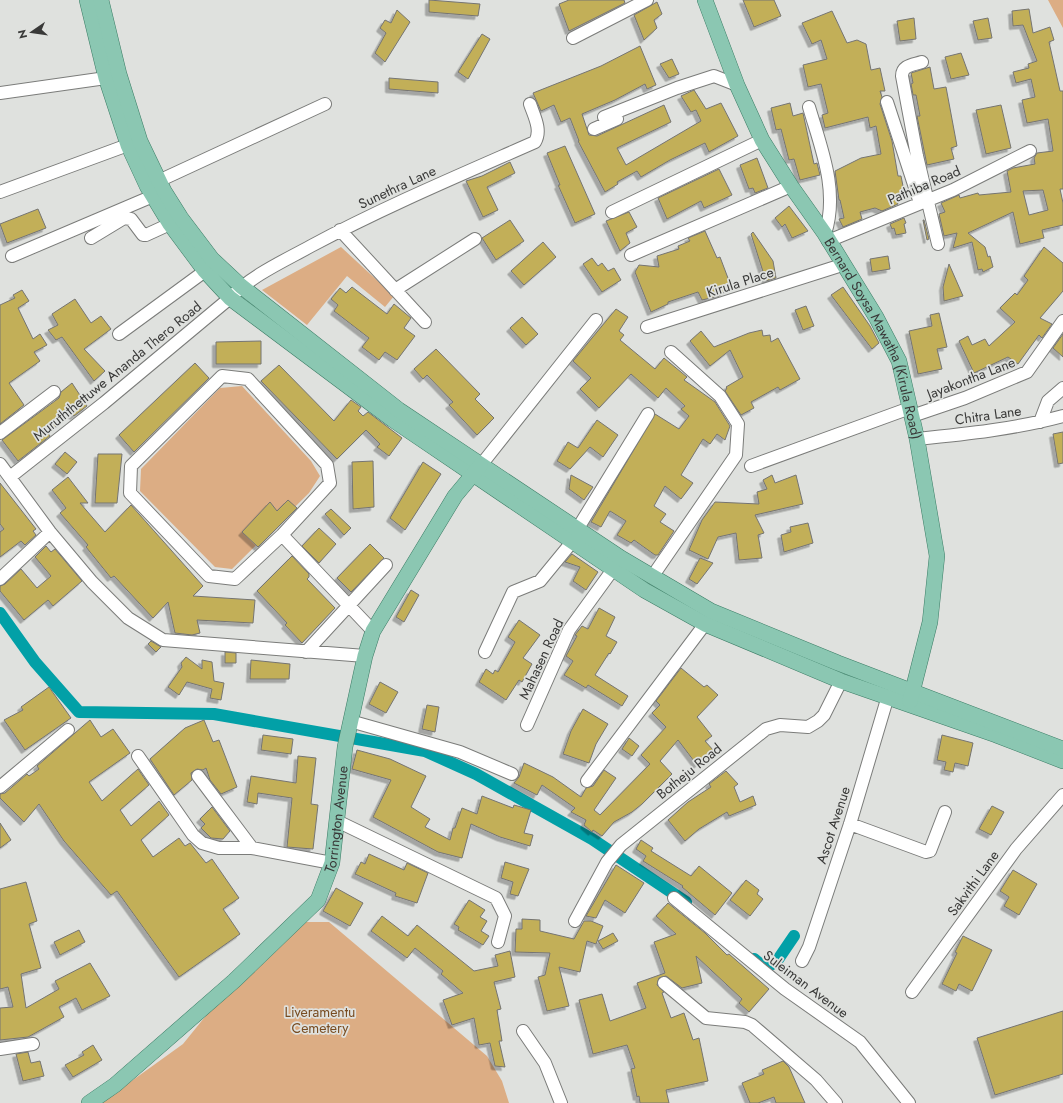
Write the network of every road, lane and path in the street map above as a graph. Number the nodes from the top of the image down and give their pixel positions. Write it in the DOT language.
graph roads {
  1 [pos="87,0"];
  2 [pos="101,0"];
  3 [pos="647,0"];
  4 [pos="705,0"];
  5 [pos="573,38"];
  6 [pos="922,62"];
  7 [pos="106,78"];
  8 [pos="697,81"];
  9 [pos="738,85"];
  10 [pos="0,94"];
  11 [pos="887,102"];
  12 [pos="325,104"];
  13 [pos="530,104"];
  14 [pos="808,106"];
  15 [pos="604,117"];
  16 [pos="594,129"];
  17 [pos="762,140"];
  18 [pos="134,143"];
  19 [pos="1030,151"];
  20 [pos="790,186"];
  21 [pos="153,187"];
  22 [pos="0,192"];
  23 [pos="924,202"];
  24 [pos="612,212"];
  25 [pos="170,224"];
  26 [pos="340,230"];
  27 [pos="826,237"];
  28 [pos="91,238"];
  29 [pos="474,239"];
  30 [pos="938,244"];
  31 [pos="631,255"];
  32 [pos="12,256"];
  33 [pos="842,265"];
  34 [pos="205,271"];
  35 [pos="241,286"];
  36 [pos="395,290"];
  37 [pos="230,298"];
  38 [pos="596,320"];
  39 [pos="1063,321"];
  40 [pos="425,322"];
  41 [pos="647,327"];
  42 [pos="119,334"];
  43 [pos="671,352"];
  44 [pos="1063,388"];
  45 [pos="54,392"];
  46 [pos="911,412"];
  47 [pos="648,414"];
  48 [pos="1063,416"];
  49 [pos="1040,422"];
  50 [pos="0,433"];
  51 [pos="917,439"];
  52 [pos="0,464"];
  53 [pos="751,466"];
  54 [pos="477,470"];
  55 [pos="10,477"];
  56 [pos="578,528"];
  57 [pos="50,532"];
  58 [pos="282,535"];
  59 [pos="572,542"];
  60 [pos="386,565"];
  61 [pos="614,568"];
  62 [pos="652,576"];
  63 [pos="0,579"];
  64 [pos="350,605"];
  65 [pos="705,624"];
  66 [pos="373,631"];
  67 [pos="306,652"];
  68 [pos="485,652"];
  69 [pos="365,656"];
  70 [pos="841,681"];
  71 [pos="888,696"];
  72 [pos="911,698"];
  73 [pos="350,721"];
  74 [pos="527,725"];
  75 [pos="68,730"];
  76 [pos="1063,749"];
  77 [pos="138,756"];
  78 [pos="1063,761"];
  79 [pos="512,774"];
  80 [pos="198,776"];
  81 [pos="587,780"];
  82 [pos="0,788"];
  83 [pos="1063,795"];
  84 [pos="945,812"];
  85 [pos="337,821"];
  86 [pos="850,824"];
  87 [pos="252,848"];
  88 [pos="332,863"];
  89 [pos="674,898"];
  90 [pos="575,921"];
  91 [pos="498,942"];
  92 [pos="802,961"];
  93 [pos="664,983"];
  94 [pos="912,992"];
  95 [pos="523,1031"];
  96 [pos="33,1044"];
  97 [pos="0,1049"];
  98 [pos="89,1103"];
  99 [pos="560,1103"];
  100 [pos="836,1103"];
  101 [pos="909,1103"];
  1 -- 7 [label="main road"];
  2 -- 18 [label="main road"];
  3 -- 5 [label="street"];
  4 -- 9 [label="main road, Bernard Soysa Mawatha (Kirula Road)"];
  6 -- 23 [label="street"];
  7 -- 10 [label="street"];
  7 -- 18 [label="main road"];
  8 -- 9 [label="street"];
  8 -- 15 [label="street"];
  8 -- 16 [label="street"];
  9 -- 17 [label="main road, Bernard Soysa Mawatha (Kirula Road)"];
  11 -- 23 [label="street"];
  12 -- 21 [label="street"];
  13 -- 26 [label="street, Sunethra Lane"];
  14 -- 27 [label="street"];
  17 -- 20 [label="main road, Bernard Soysa Mawatha (Kirula Road)"];
  17 -- 24 [label="street"];
  18 -- 21 [label="main road"];
  18 -- 22 [label="street"];
  19 -- 23 [label="street, Pathiba Road"];
  20 -- 27 [label="main road, Bernard Soysa Mawatha (Kirula Road)"];
  20 -- 31 [label="street"];
  21 -- 25 [label="main road"];
  21 -- 32 [label="street"];
  21 -- 35 [label="main road"];
  23 -- 27 [label="street, Pathiba Road"];
  23 -- 30 [label="street"];
  25 -- 28 [label="street"];
  25 -- 34 [label="main road"];
  26 -- 35 [label="street, Sunethra Lane"];
  26 -- 36 [label="street"];
  27 -- 33 [label="main road, Bernard Soysa Mawatha (Kirula Road)"];
  29 -- 36 [label="street"];
  33 -- 41 [label="street, Kirula Place"];
  33 -- 46 [label="main road, Bernard Soysa Mawatha (Kirula Road)"];
  34 -- 37 [label="main road"];
  34 -- 42 [label="street"];
  35 -- 37 [label="street, Muruththettuwe Ananda Thero Road"];
  35 -- 54 [label="main road"];
  36 -- 40 [label="street"];
  37 -- 54 [label="main road"];
  37 -- 55 [label="street, Muruththettuwe Ananda Thero Road"];
  38 -- 54 [label="street"];
  39 -- 46 [label="street, Jayakontha Lane"];
  43 -- 62 [label="street"];
  44 -- 49 [label="street"];
  45 -- 50 [label="street"];
  46 -- 51 [label="main road, Bernard Soysa Mawatha (Kirula Road)"];
  46 -- 53 [label="street, Jayakontha Lane"];
  47 -- 56 [label="street"];
  48 -- 49 [label="street, Chitra Lane"];
  49 -- 51 [label="street, Chitra Lane"];
  51 -- 72 [label="main road, Bernard Soysa Mawatha (Kirula Road)"];
  52 -- 55 [label="street"];
  54 -- 56 [label="main road"];
  54 -- 59 [label="main road"];
  54 -- 66 [label="main road, Torrington Avenue"];
  55 -- 57 [label="street"];
  56 -- 62 [label="main road"];
  57 -- 63 [label="street"];
  57 -- 67 [label="street"];
  58 -- 58 [label="street"];
  58 -- 64 [label="street"];
  59 -- 61 [label="main road"];
  59 -- 68 [label="street"];
  60 -- 64 [label="street"];
  61 -- 65 [label="main road"];
  61 -- 74 [label="street, Mahasen Road"];
  62 -- 72 [label="main road"];
  64 -- 66 [label="street"];
  64 -- 67 [label="street"];
  65 -- 70 [label="main road"];
  65 -- 81 [label="street"];
  66 -- 69 [label="main road, Torrington Avenue"];
  67 -- 69 [label="street"];
  69 -- 73 [label="main road, Torrington Avenue"];
  70 -- 71 [label="main road"];
  70 -- 90 [label="street, Botheju Road"];
  71 -- 72 [label="main road"];
  71 -- 86 [label="street, Ascot Avenue"];
  72 -- 76 [label="main road"];
  72 -- 78 [label="main road"];
  73 -- 79 [label="street"];
  73 -- 85 [label="main road, Torrington Avenue"];
  75 -- 82 [label="street"];
  77 -- 87 [label="street"];
  80 -- 87 [label="street"];
  83 -- 94 [label="street, Sakvithi Lane"];
  84 -- 86 [label="street"];
  85 -- 88 [label="main road, Torrington Avenue"];
  85 -- 91 [label="street"];
  86 -- 92 [label="street, Ascot Avenue"];
  87 -- 88 [label="street"];
  88 -- 98 [label="main road, Torrington Avenue"];
  89 -- 101 [label="street, Suleiman Avenue"];
  93 -- 100 [label="street"];
  95 -- 99 [label="street"];
  96 -- 97 [label="street"];
}
